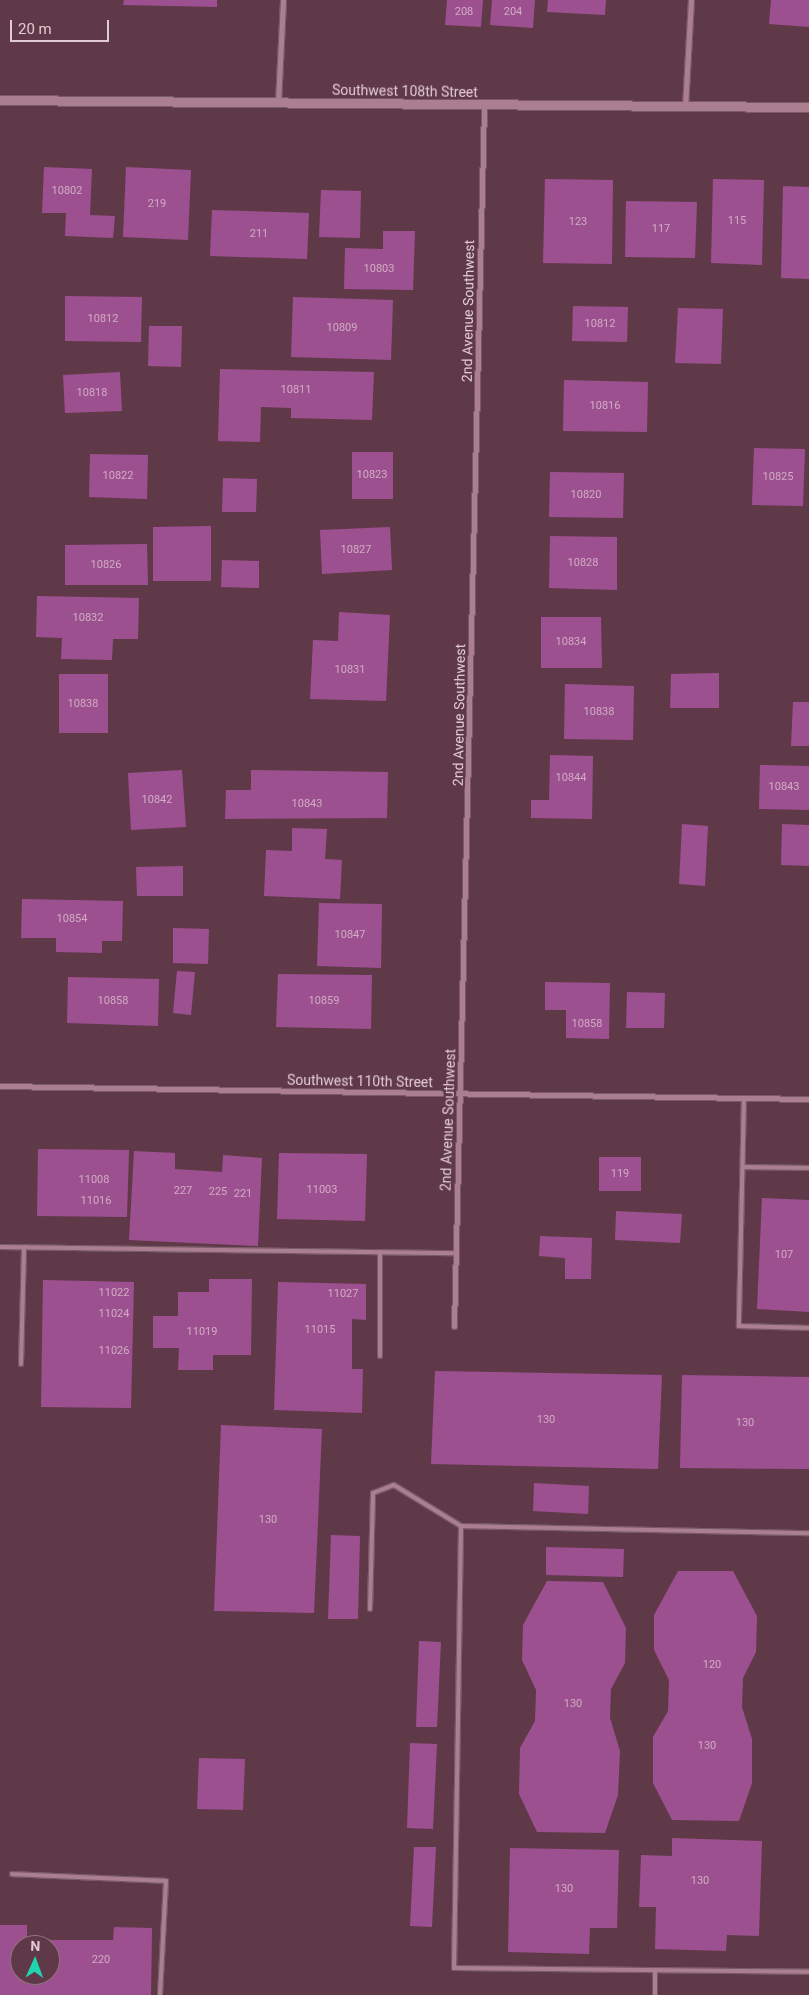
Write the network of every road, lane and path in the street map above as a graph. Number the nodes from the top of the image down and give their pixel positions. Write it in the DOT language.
graph roads {
  1 [pos="284,0"];
  2 [pos="691,0"];
  3 [pos="0,100"];
  4 [pos="278,103"];
  5 [pos="484,106"];
  6 [pos="809,107"];
  7 [pos="685,108"];
  8 [pos="0,1086"];
  9 [pos="461,1094"];
  10 [pos="744,1098"];
  11 [pos="809,1099"];
  12 [pos="743,1167"];
  13 [pos="809,1168"];
  14 [pos="0,1247"];
  15 [pos="24,1247"];
  16 [pos="380,1252"];
  17 [pos="454,1253"];
  18 [pos="454,1326"];
  19 [pos="809,1328"];
  20 [pos="380,1356"];
  21 [pos="21,1364"];
  22 [pos="461,1526"];
  23 [pos="809,1533"];
  24 [pos="370,1610"];
  25 [pos="12,1874"];
  26 [pos="655,1970"];
  27 [pos="809,1972"];
  28 [pos="160,1995"];
  29 [pos="655,1995"];
  1 -- 4 [label="street"];
  2 -- 7 [label="street"];
  3 -- 4 [label="street, Southwest 108th Street"];
  4 -- 5 [label="street, Southwest 108th Street"];
  5 -- 7 [label="street, Southwest 108th Street"];
  5 -- 9 [label="street, 2nd Avenue Southwest"];
  6 -- 7 [label="street, Southwest 108th Street"];
  8 -- 9 [label="street, Southwest 110th Street"];
  9 -- 10 [label="street, Southwest 110th Street"];
  9 -- 17 [label="street, 2nd Avenue Southwest"];
  10 -- 11 [label="street, Southwest 110th Street"];
  10 -- 12 [label="lane"];
  12 -- 13 [label="lane"];
  12 -- 19 [label="lane"];
  14 -- 15 [label="lane"];
  15 -- 16 [label="lane"];
  15 -- 21 [label="lane"];
  16 -- 17 [label="lane"];
  16 -- 20 [label="lane"];
  17 -- 18 [label="street, 2nd Avenue Southwest"];
  22 -- 23 [label="lane"];
  22 -- 24 [label="lane"];
  22 -- 26 [label="lane"];
  25 -- 28 [label="lane"];
  26 -- 27 [label="lane"];
  26 -- 29 [label="lane"];
}
